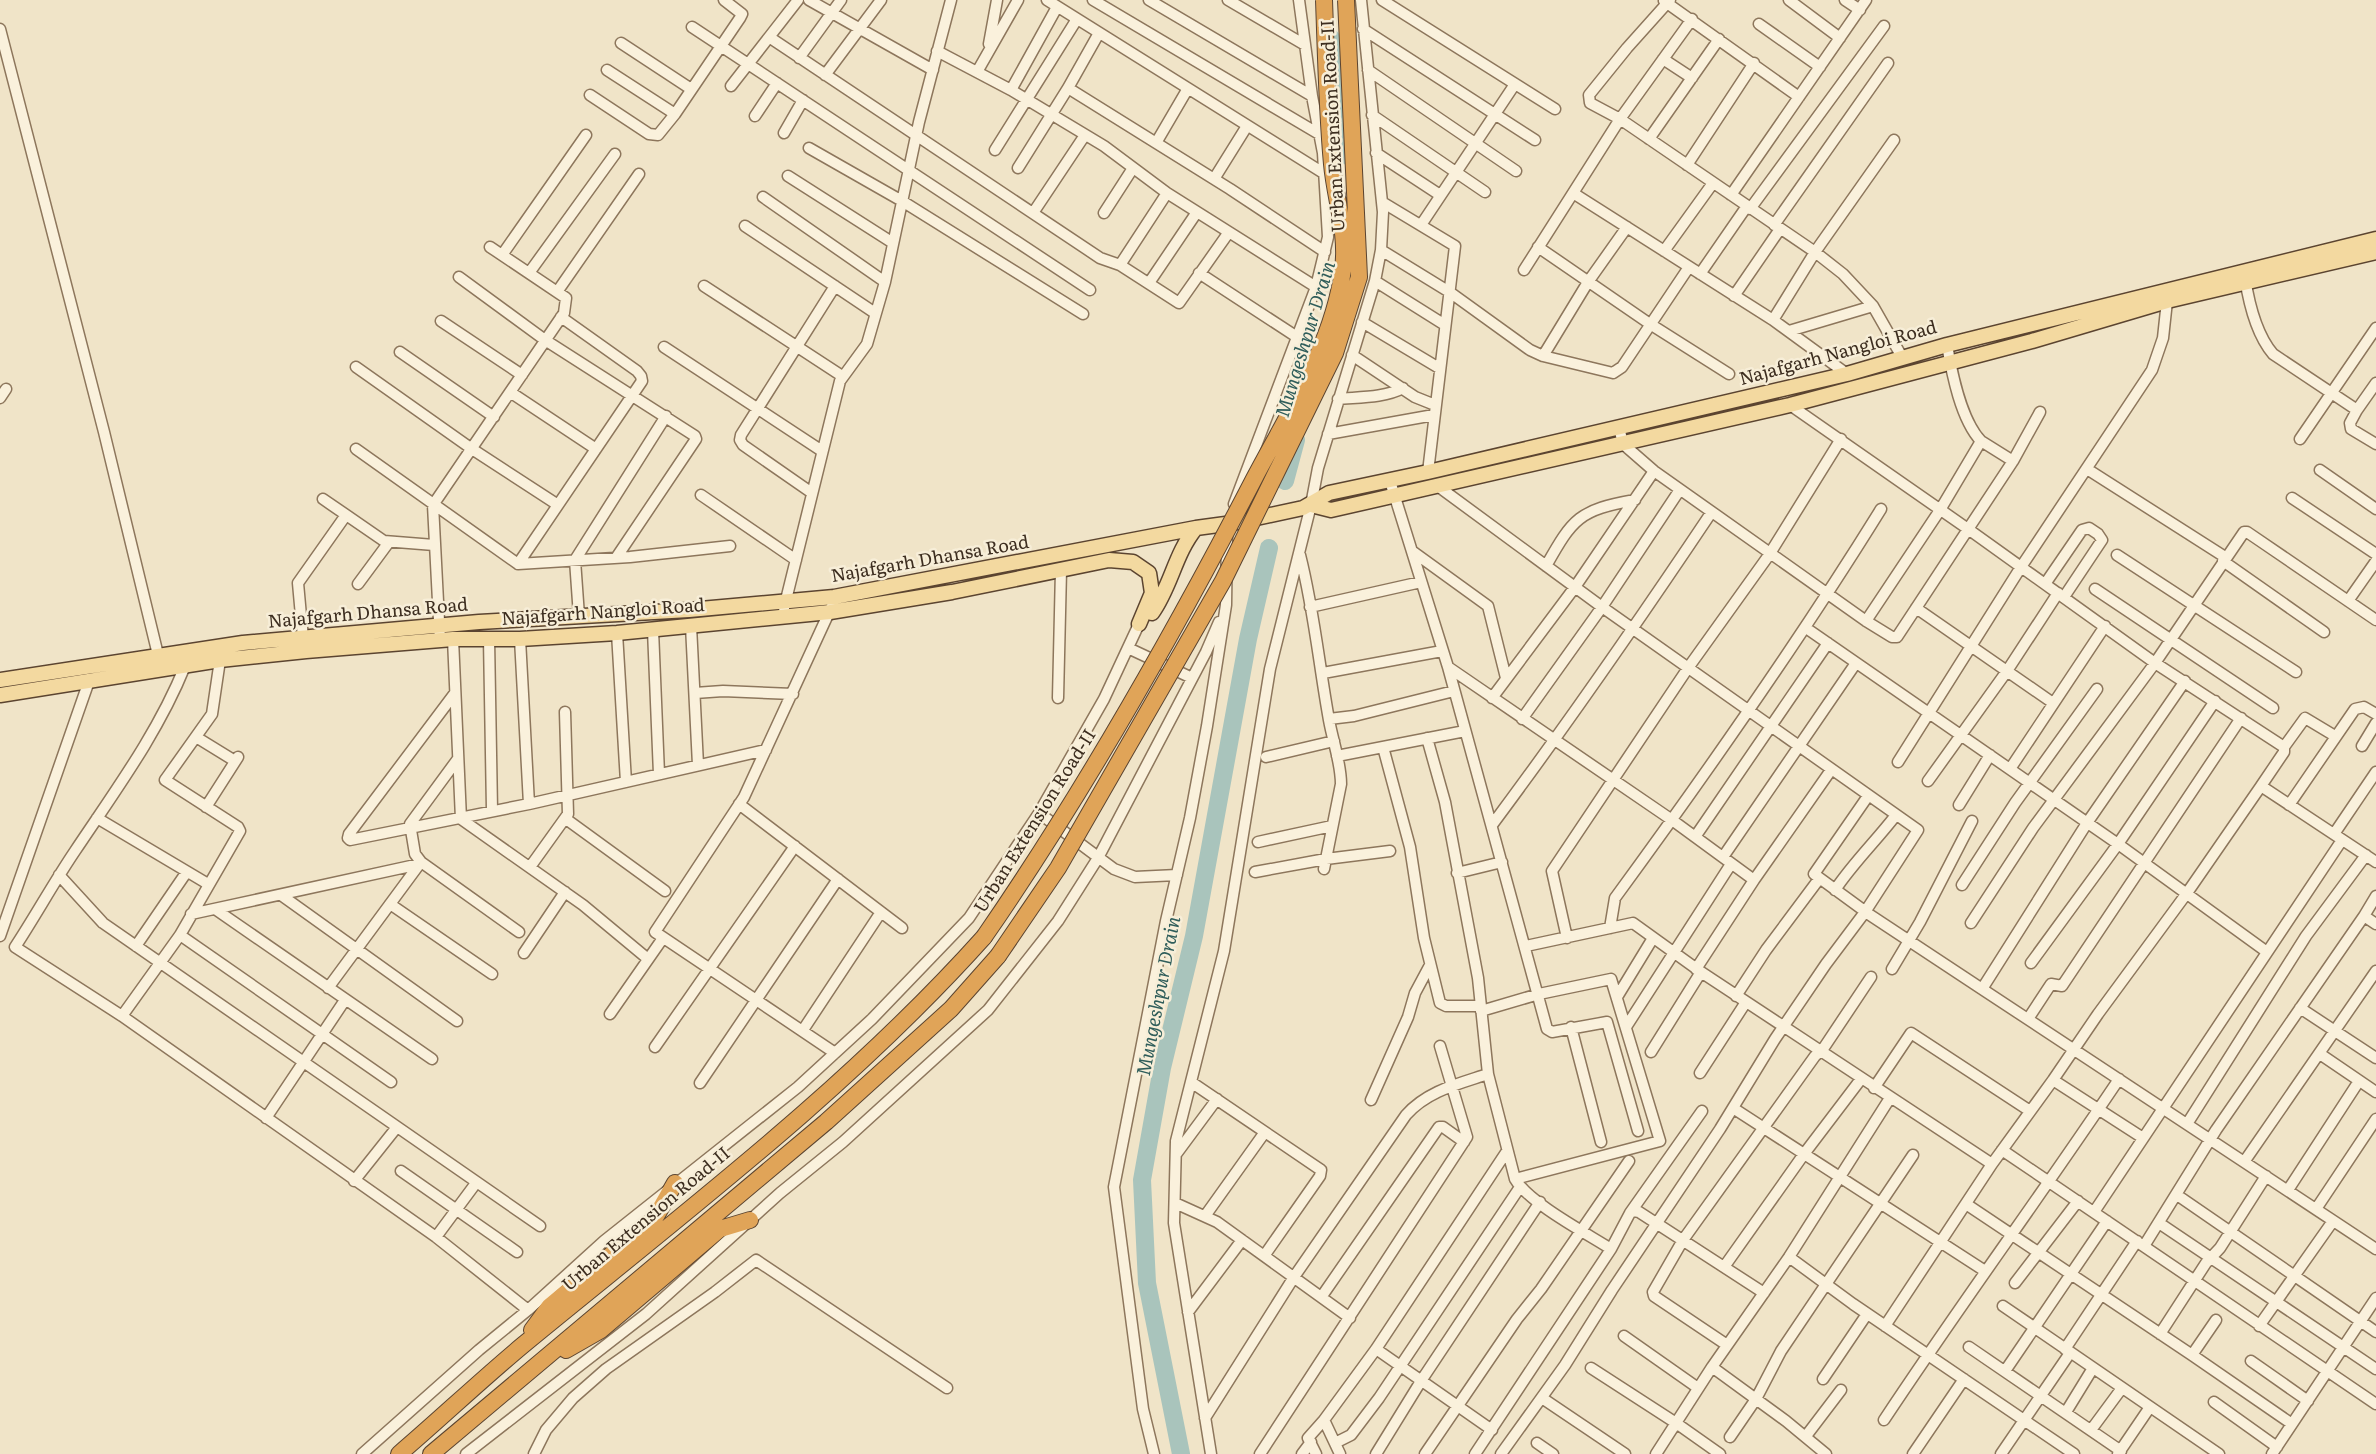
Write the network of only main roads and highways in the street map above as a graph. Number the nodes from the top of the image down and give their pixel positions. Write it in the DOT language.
graph roads {
  1 [pos="1324,0"];
  2 [pos="1346,0"];
  3 [pos="2376,239"];
  4 [pos="2376,252"];
  5 [pos="2244,277"];
  6 [pos="1311,505"];
  7 [pos="1196,528"];
  8 [pos="948,576"];
  9 [pos="952,592"];
  10 [pos="444,635"];
  11 [pos="184,659"];
  12 [pos="160,663"];
  13 [pos="0,680"];
  14 [pos="0,695"];
  15 [pos="675,1183"];
  16 [pos="750,1220"];
  17 [pos="524,1344"];
  18 [pos="536,1366"];
  19 [pos="399,1454"];
  20 [pos="431,1454"];
  1 -- 17 [label="highway, Urban Extension Road-II, bridge"];
  2 -- 18 [label="highway, Urban Extension Road-II, bridge"];
  3 -- 5 [label="main road, Najafgarh Nangloi Road"];
  4 -- 5 [label="main road, Najafgarh Nangloi Road"];
  5 -- 6 [label="main road, Najafgarh Nangloi Road"];
  5 -- 6 [label="main road, Najafgarh Nangloi Road"];
  6 -- 7 [label="main road, Najafgarh Nangloi Road"];
  7 -- 8 [label="main road, Najafgarh Dhansa Road"];
  7 -- 9 [label="main road, Najafgarh Nangloi Road"];
  8 -- 9 [label="main road"];
  8 -- 10 [label="main road, Najafgarh Dhansa Road"];
  9 -- 10 [label="main road, Najafgarh Nangloi Road"];
  10 -- 11 [label="main road, Najafgarh Nangloi Road"];
  10 -- 11 [label="main road, Najafgarh Dhansa Road"];
  11 -- 12 [label="main road, Najafgarh Nangloi Road"];
  12 -- 13 [label="main road"];
  12 -- 14 [label="main road, Najafgarh Nangloi Road"];
  15 -- 17 [label="highway"];
  16 -- 18 [label="highway"];
  17 -- 19 [label="highway, Urban Extension Road-II"];
  18 -- 20 [label="highway, Urban Extension Road-II"];
}
